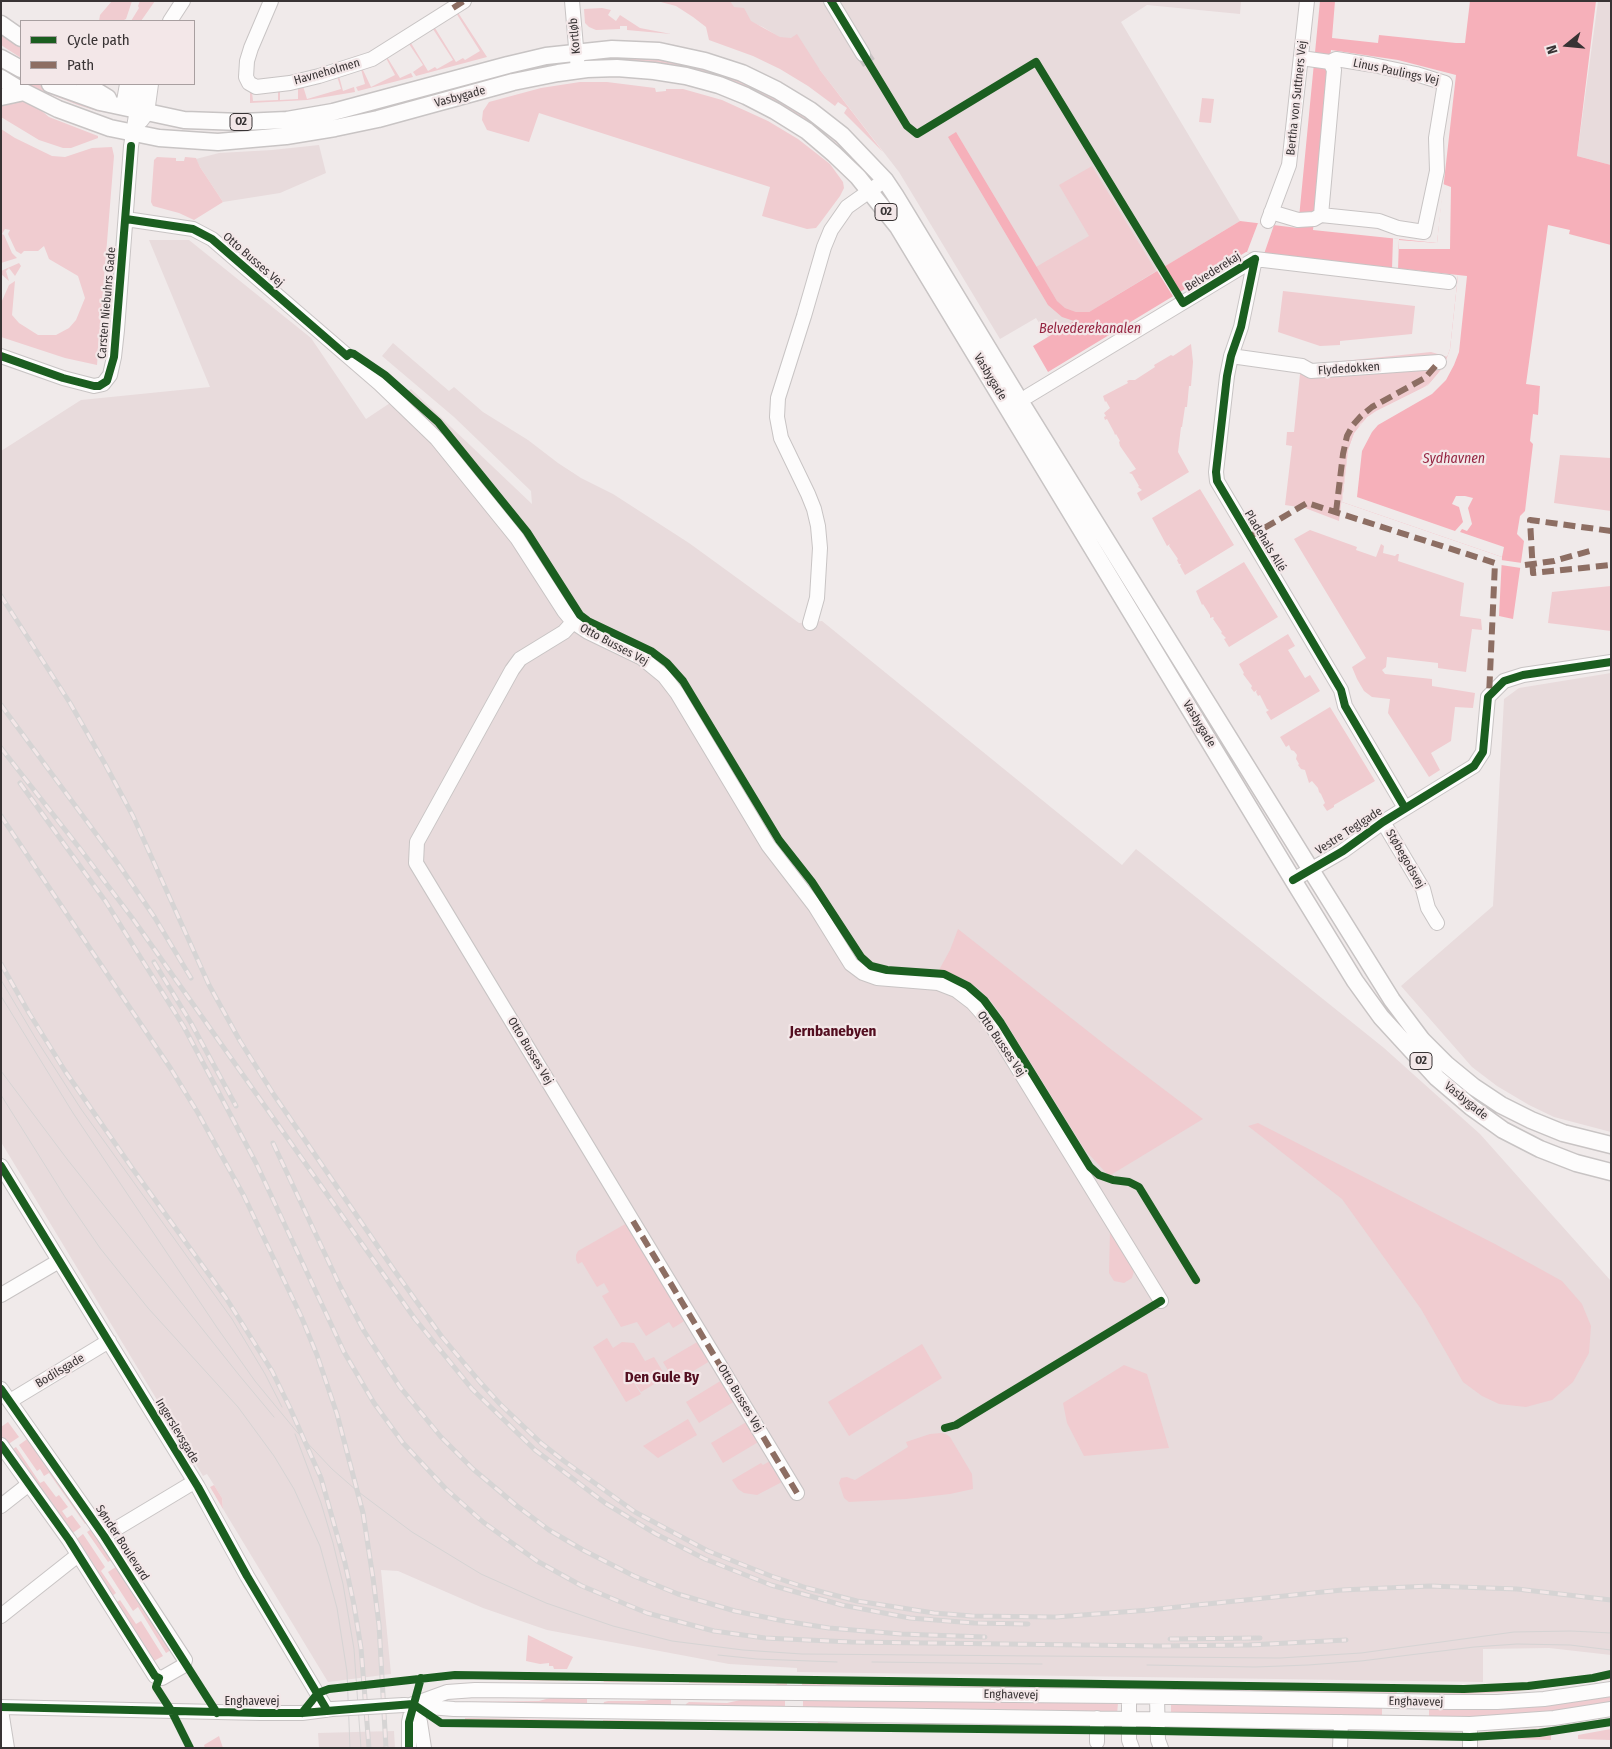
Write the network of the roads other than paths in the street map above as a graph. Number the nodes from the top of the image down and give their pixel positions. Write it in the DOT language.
graph roads {
  1 [pos="464,1"];
  2 [pos="572,1"];
  3 [pos="831,1"];
  4 [pos="1307,1"];
  5 [pos="268,5"];
  6 [pos="176,14"];
  7 [pos="162,20"];
  8 [pos="1,24"];
  9 [pos="20,37"];
  10 [pos="576,52"];
  11 [pos="863,54"];
  12 [pos="1,58"];
  13 [pos="1307,59"];
  14 [pos="1330,62"];
  15 [pos="20,68"];
  16 [pos="578,70"];
  17 [pos="1,78"];
  18 [pos="53,85"];
  19 [pos="87,85"];
  20 [pos="127,85"];
  21 [pos="141,85"];
  22 [pos="150,85"];
  23 [pos="24,92"];
  24 [pos="1,97"];
  25 [pos="135,110"];
  26 [pos="132,132"];
  27 [pos="885,180"];
  28 [pos="869,190"];
  29 [pos="1269,216"];
  30 [pos="1317,217"];
  31 [pos="126,219"];
  32 [pos="1254,259"];
  33 [pos="1449,282"];
  34 [pos="1,356"];
  35 [pos="1231,356"];
  36 [pos="1439,362"];
  37 [pos="1028,396"];
  38 [pos="573,622"];
  39 [pos="810,623"];
  40 [pos="1611,662"];
  41 [pos="1405,808"];
  42 [pos="1383,822"];
  43 [pos="1310,870"];
  44 [pos="1293,880"];
  45 [pos="1437,923"];
  46 [pos="1611,1145"];
  47 [pos="1,1166"];
  48 [pos="1611,1172"];
  49 [pos="59,1261"];
  50 [pos="1,1295"];
  51 [pos="1161,1301"];
  52 [pos="109,1341"];
  53 [pos="1,1389"];
  54 [pos="10,1401"];
  55 [pos="1,1444"];
  56 [pos="194,1482"];
  57 [pos="29,1484"];
  58 [pos="797,1493"];
  59 [pos="1,1506"];
  60 [pos="104,1536"];
  61 [pos="78,1555"];
  62 [pos="1,1616"];
  63 [pos="1611,1689"];
  64 [pos="1129,1696"];
  65 [pos="1158,1697"];
  66 [pos="1406,1702"];
  67 [pos="408,1704"];
  68 [pos="1,1709"];
  69 [pos="1611,1709"];
  70 [pos="330,1710"];
  71 [pos="1098,1718"];
  72 [pos="1129,1718"];
  73 [pos="1158,1719"];
  74 [pos="1341,1722"];
  75 [pos="1405,1722"];
  76 [pos="1470,1724"];
  77 [pos="1097,1742"];
  78 [pos="7,1748"];
  79 [pos="409,1748"];
  80 [pos="424,1748"];
  81 [pos="1132,1748"];
  82 [pos="1161,1748"];
  83 [pos="1340,1748"];
  84 [pos="1470,1748"];
  1 -- 5 [label="street, Havneholmen"];
  2 -- 10 [label="street, Kortløb"];
  3 -- 11 [label="street"];
  4 -- 13 [label="street, Bertha von Suttners Vej"];
  6 -- 7 [label="street"];
  8 -- 9 [label="main road"];
  10 -- 16 [label="street, Kortløb"];
  10 -- 25 [label="main road, Vasbygade / O2"];
  10 -- 27 [label="main road, Vasbygade / O2"];
  12 -- 15 [label="main road"];
  13 -- 14 [label="street, Linus Paulings Vej"];
  13 -- 29 [label="street, Bertha von Suttners Vej"];
  14 -- 30 [label="street, Linus Paulings Vej"];
  14 -- 30 [label="street, Linus Paulings Vej"];
  16 -- 26 [label="main road, Vasbygade / O2"];
  16 -- 28 [label="main road, Vasbygade / O2"];
  17 -- 23 [label="main road, O2"];
  18 -- 25 [label="main road, Vasbygade / O2"];
  19 -- 25 [label="main road"];
  20 -- 25 [label="street"];
  21 -- 25 [label="street"];
  22 -- 25 [label="street"];
  23 -- 24 [label="main road"];
  23 -- 26 [label="main road, Vasbygade / O2"];
  25 -- 26 [label="street"];
  26 -- 31 [label="street, Carsten Niebuhrs Gade"];
  27 -- 28 [label="street"];
  27 -- 43 [label="main road, Vasbygade / O2"];
  28 -- 39 [label="street"];
  28 -- 44 [label="main road, Vasbygade / O2"];
  29 -- 30 [label="street, Linus Paulings Vej"];
  31 -- 34 [label="street, Carsten Niebuhrs Gade"];
  31 -- 38 [label="street, Otto Busses Vej"];
  32 -- 33 [label="street, Belvederekaj"];
  32 -- 35 [label="street, Pladehals Allé"];
  32 -- 37 [label="street, Belvederekaj"];
  35 -- 36 [label="street, Flydedokken"];
  35 -- 41 [label="street, Pladehals Allé"];
  38 -- 51 [label="street, Otto Busses Vej"];
  38 -- 58 [label="street, Otto Busses Vej"];
  40 -- 41 [label="street, Vestre Teglgade"];
  41 -- 42 [label="street, Vestre Teglgade"];
  42 -- 43 [label="street, Vestre Teglgade"];
  42 -- 45 [label="street, Støbegodsvej"];
  43 -- 44 [label="street, Vestre Teglgade"];
  43 -- 46 [label="main road, Vasbygade / O2"];
  44 -- 48 [label="main road, Vasbygade / O2"];
  47 -- 49 [label="street, Ingerslevsgade"];
  49 -- 50 [label="street"];
  49 -- 52 [label="street, Ingerslevsgade"];
  52 -- 54 [label="street, Bodilsgade"];
  52 -- 56 [label="street, Ingerslevsgade"];
  53 -- 54 [label="street, Sønder Boulevard"];
  54 -- 60 [label="street, Sønder Boulevard"];
  55 -- 57 [label="street, Sønder Boulevard"];
  56 -- 60 [label="street"];
  56 -- 70 [label="street, Ingerslevsgade"];
  57 -- 59 [label="street"];
  57 -- 61 [label="street, Sønder Boulevard"];
  60 -- 61 [label="street, Sønder Boulevard"];
  61 -- 62 [label="street"];
  63 -- 66 [label="street, Enghavevej"];
  64 -- 65 [label="street, Enghavevej"];
  64 -- 67 [label="street, Enghavevej"];
  64 -- 72 [label="street"];
  65 -- 66 [label="street, Enghavevej"];
  65 -- 73 [label="street"];
  66 -- 75 [label="street"];
  67 -- 70 [label="street, Enghavevej, bridge"];
  67 -- 71 [label="street, Enghavevej"];
  67 -- 79 [label="street"];
  67 -- 80 [label="street"];
  68 -- 70 [label="street, Enghavevej"];
  68 -- 78 [label="street"];
  69 -- 76 [label="street, Enghavevej"];
  71 -- 72 [label="street, Enghavevej"];
  71 -- 77 [label="street"];
  72 -- 73 [label="street, Enghavevej"];
  72 -- 81 [label="street"];
  73 -- 74 [label="street, Enghavevej"];
  73 -- 82 [label="street"];
  74 -- 75 [label="street, Enghavevej"];
  74 -- 83 [label="street"];
  75 -- 76 [label="street, Enghavevej"];
  76 -- 84 [label="street"];
}
